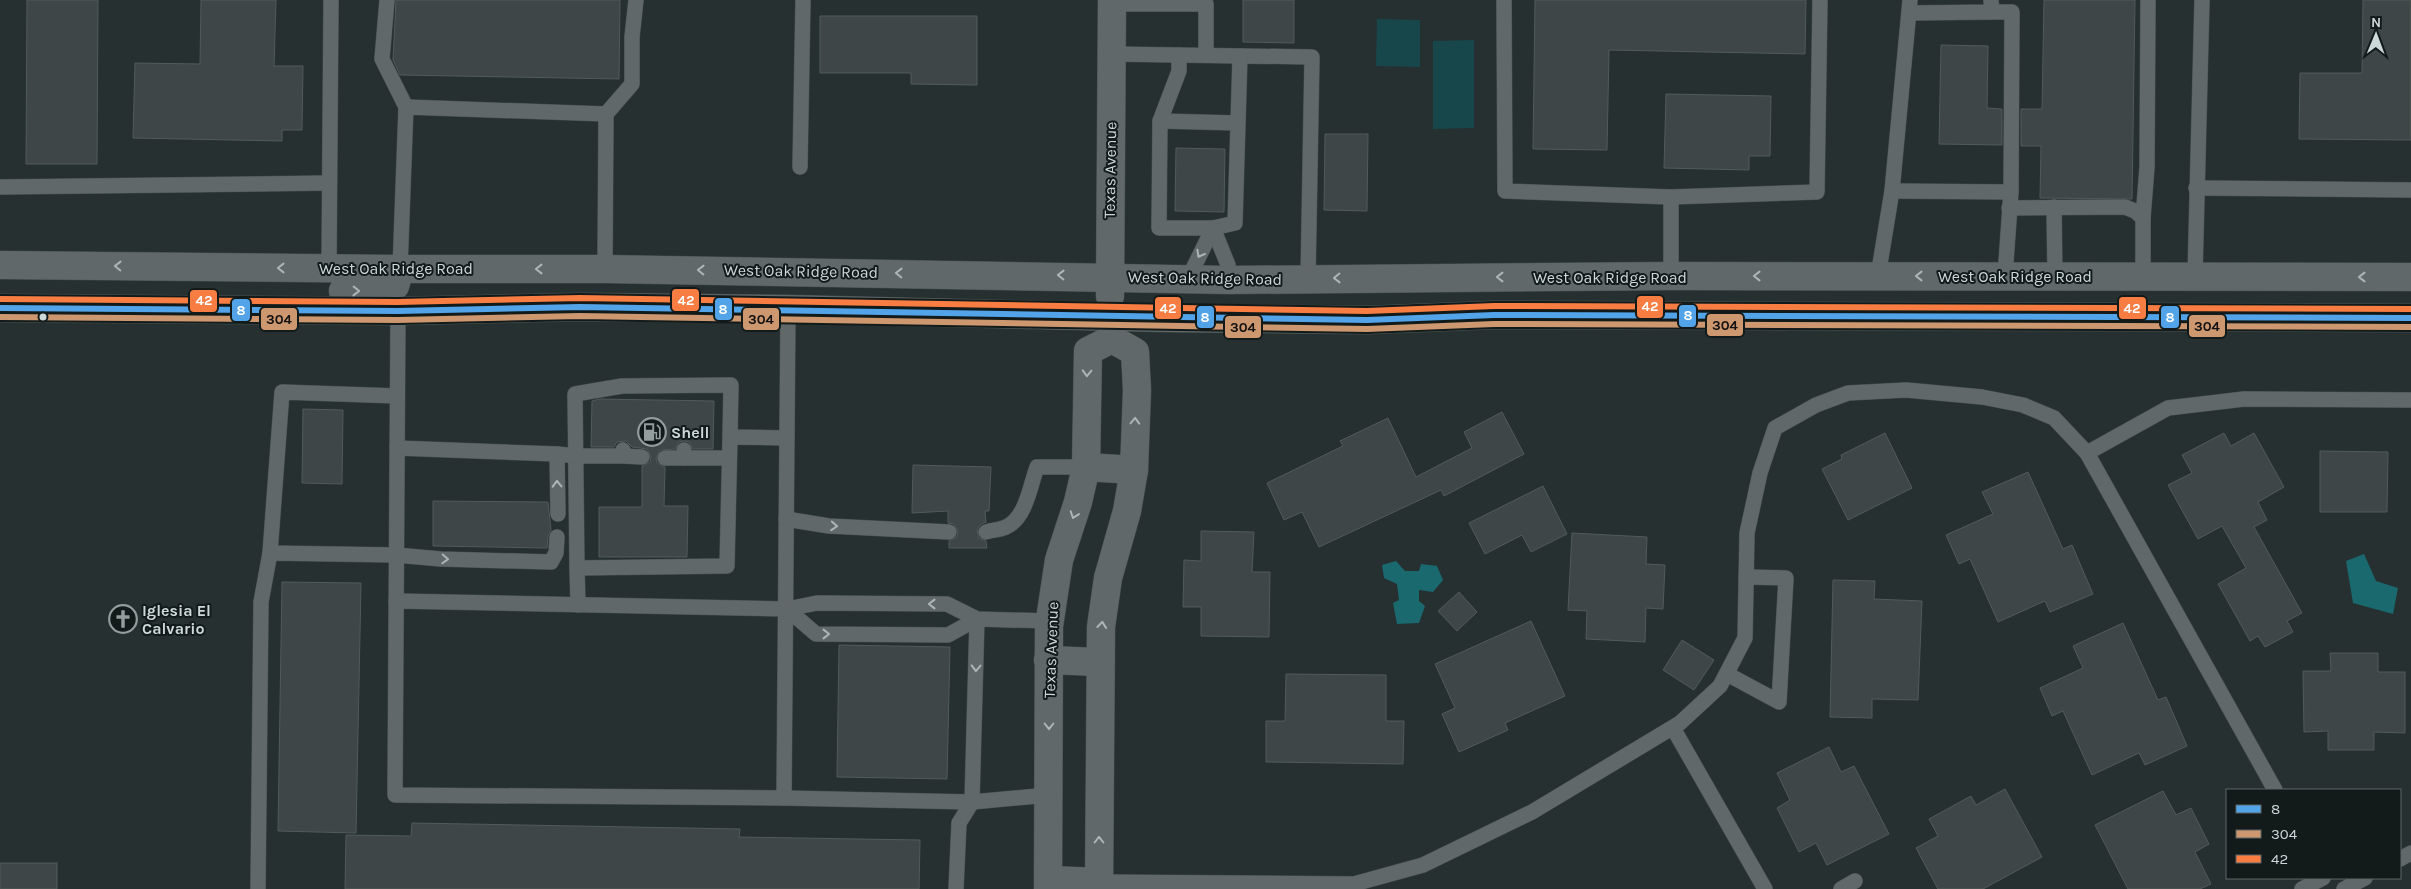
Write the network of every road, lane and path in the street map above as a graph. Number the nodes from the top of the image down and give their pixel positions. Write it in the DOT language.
graph roads {
  1 [pos="331,0"];
  2 [pos="387,0"];
  3 [pos="636,0"];
  4 [pos="803,0"];
  5 [pos="1504,0"];
  6 [pos="1820,0"];
  7 [pos="2148,0"];
  8 [pos="2202,0"];
  9 [pos="1112,2"];
  10 [pos="1910,6"];
  11 [pos="1991,6"];
  12 [pos="1112,54"];
  13 [pos="1179,55"];
  14 [pos="1206,55"];
  15 [pos="1240,56"];
  16 [pos="406,107"];
  17 [pos="606,114"];
  18 [pos="1160,121"];
  19 [pos="1238,123"];
  20 [pos="800,167"];
  21 [pos="329,183"];
  22 [pos="0,187"];
  23 [pos="2196,188"];
  24 [pos="2411,190"];
  25 [pos="1892,192"];
  26 [pos="2011,192"];
  27 [pos="1671,197"];
  28 [pos="2054,207"];
  29 [pos="2009,208"];
  30 [pos="2143,218"];
  31 [pos="1214,228"];
  32 [pos="0,265"];
  33 [pos="330,268"];
  34 [pos="400,269"];
  35 [pos="605,269"];
  36 [pos="1110,276"];
  37 [pos="1671,276"];
  38 [pos="1878,276"];
  39 [pos="2005,276"];
  40 [pos="2055,276"];
  41 [pos="2143,276"];
  42 [pos="2195,276"];
  43 [pos="2411,277"];
  44 [pos="1188,279"];
  45 [pos="1308,279"];
  46 [pos="1230,280"];
  47 [pos="0,308"];
  48 [pos="315,309"];
  49 [pos="788,309"];
  50 [pos="398,311"];
  51 [pos="1494,315"];
  52 [pos="2075,316"];
  53 [pos="2411,318"];
  54 [pos="1111,327"];
  55 [pos="397,396"];
  56 [pos="2411,400"];
  57 [pos="730,437"];
  58 [pos="786,438"];
  59 [pos="397,448"];
  60 [pos="2087,453"];
  61 [pos="557,454"];
  62 [pos="577,456"];
  63 [pos="642,457"];
  64 [pos="665,458"];
  65 [pos="728,458"];
  66 [pos="1086,467"];
  67 [pos="1134,470"];
  68 [pos="558,514"];
  69 [pos="786,519"];
  70 [pos="949,532"];
  71 [pos="986,532"];
  72 [pos="557,537"];
  73 [pos="270,553"];
  74 [pos="396,555"];
  75 [pos="577,568"];
  76 [pos="1746,576"];
  77 [pos="396,602"];
  78 [pos="578,605"];
  79 [pos="787,609"];
  80 [pos="978,619"];
  81 [pos="1049,621"];
  82 [pos="1048,660"];
  83 [pos="1099,662"];
  84 [pos="1727,674"];
  85 [pos="1672,728"];
  86 [pos="2274,789"];
  87 [pos="1049,795"];
  88 [pos="784,798"];
  89 [pos="972,802"];
  90 [pos="2321,879"];
  91 [pos="2363,879"];
  92 [pos="1855,881"];
  93 [pos="1049,885"];
  94 [pos="1099,885"];
  95 [pos="258,889"];
  96 [pos="956,889"];
  97 [pos="1765,889"];
  98 [pos="1841,889"];
  99 [pos="2302,889"];
  100 [pos="2344,889"];
  1 -- 21 [label="lane"];
  2 -- 16 [label="lane"];
  3 -- 17 [label="lane"];
  4 -- 20 [label="lane"];
  5 -- 27 [label="lane"];
  6 -- 27 [label="lane"];
  7 -- 30 [label="lane"];
  8 -- 23 [label="lane"];
  9 -- 12 [label="street, Texas Avenue"];
  9 -- 14 [label="lane"];
  10 -- 11 [label="lane"];
  10 -- 25 [label="lane"];
  11 -- 26 [label="lane"];
  12 -- 13 [label="lane"];
  12 -- 36 [label="street, Texas Avenue"];
  13 -- 14 [label="lane"];
  13 -- 18 [label="lane"];
  14 -- 15 [label="lane"];
  15 -- 19 [label="lane"];
  15 -- 45 [label="lane"];
  16 -- 17 [label="lane"];
  16 -- 34 [label="lane"];
  17 -- 35 [label="lane"];
  18 -- 19 [label="lane"];
  18 -- 31 [label="lane"];
  19 -- 31 [label="lane"];
  21 -- 22 [label="lane"];
  21 -- 33 [label="lane"];
  23 -- 24 [label="lane"];
  23 -- 42 [label="lane"];
  25 -- 26 [label="lane"];
  25 -- 38 [label="lane"];
  26 -- 29 [label="lane"];
  27 -- 37 [label="lane"];
  28 -- 29 [label="lane"];
  28 -- 30 [label="lane"];
  28 -- 40 [label="lane"];
  29 -- 39 [label="lane"];
  30 -- 41 [label="lane"];
  31 -- 44 [label="lane, one-way"];
  31 -- 46 [label="lane"];
  33 -- 32 [label="street, West Oak Ridge Road, one-way"];
  33 -- 34 [label="street, West Oak Ridge Road"];
  35 -- 34 [label="street, West Oak Ridge Road, one-way"];
  48 -- 34 [label="street, one-way"];
  36 -- 35 [label="street, West Oak Ridge Road, one-way"];
  36 -- 44 [label="street, West Oak Ridge Road"];
  36 -- 54 [label="street, Texas Avenue"];
  38 -- 37 [label="street, West Oak Ridge Road, one-way"];
  37 -- 45 [label="street, West Oak Ridge Road, one-way"];
  37 -- 51 [label="street"];
  39 -- 38 [label="street, West Oak Ridge Road, one-way"];
  39 -- 40 [label="street, West Oak Ridge Road"];
  40 -- 41 [label="street, West Oak Ridge Road"];
  41 -- 42 [label="street, West Oak Ridge Road"];
  43 -- 42 [label="street, West Oak Ridge Road, one-way"];
  42 -- 52 [label="street"];
  44 -- 46 [label="street, West Oak Ridge Road"];
  45 -- 46 [label="street, West Oak Ridge Road"];
  47 -- 48 [label="street"];
  48 -- 50 [label="street"];
  49 -- 50 [label="street"];
  49 -- 54 [label="street"];
  49 -- 58 [label="lane"];
  50 -- 55 [label="lane"];
  51 -- 52 [label="street"];
  51 -- 54 [label="street"];
  52 -- 53 [label="street"];
  54 -- 66 [label="street, Texas Avenue, one-way"];
  67 -- 54 [label="street, one-way"];
  55 -- 59 [label="lane"];
  55 -- 73 [label="lane"];
  56 -- 60 [label="lane"];
  57 -- 58 [label="lane"];
  57 -- 62 [label="lane"];
  57 -- 65 [label="lane"];
  58 -- 69 [label="lane"];
  59 -- 61 [label="lane"];
  59 -- 74 [label="lane"];
  60 -- 76 [label="lane"];
  60 -- 86 [label="lane"];
  61 -- 62 [label="lane"];
  68 -- 61 [label="lane, one-way"];
  62 -- 63 [label="lane"];
  62 -- 75 [label="lane"];
  64 -- 65 [label="lane"];
  65 -- 75 [label="lane"];
  66 -- 67 [label="street"];
  66 -- 71 [label="lane"];
  66 -- 81 [label="street, Texas Avenue, one-way"];
  83 -- 67 [label="street, one-way"];
  69 -- 70 [label="lane, one-way"];
  69 -- 79 [label="lane"];
  74 -- 72 [label="lane, one-way"];
  73 -- 74 [label="lane"];
  73 -- 95 [label="lane"];
  74 -- 77 [label="lane"];
  75 -- 78 [label="lane"];
  76 -- 84 [label="lane"];
  76 -- 84 [label="lane"];
  77 -- 78 [label="lane"];
  77 -- 88 [label="lane"];
  78 -- 79 [label="lane"];
  80 -- 79 [label="lane, one-way"];
  79 -- 80 [label="lane, one-way"];
  79 -- 88 [label="lane"];
  80 -- 81 [label="lane"];
  80 -- 89 [label="lane, one-way"];
  81 -- 82 [label="street, Texas Avenue"];
  82 -- 83 [label="street"];
  82 -- 87 [label="street, Texas Avenue, one-way"];
  94 -- 83 [label="street, one-way"];
  84 -- 85 [label="lane"];
  85 -- 94 [label="lane"];
  85 -- 97 [label="lane"];
  87 -- 89 [label="lane"];
  87 -- 93 [label="street, Texas Avenue"];
  88 -- 89 [label="lane"];
  89 -- 96 [label="lane"];
  90 -- 99 [label="lane"];
  91 -- 100 [label="lane"];
  92 -- 98 [label="lane"];
  93 -- 94 [label="street"];
}
